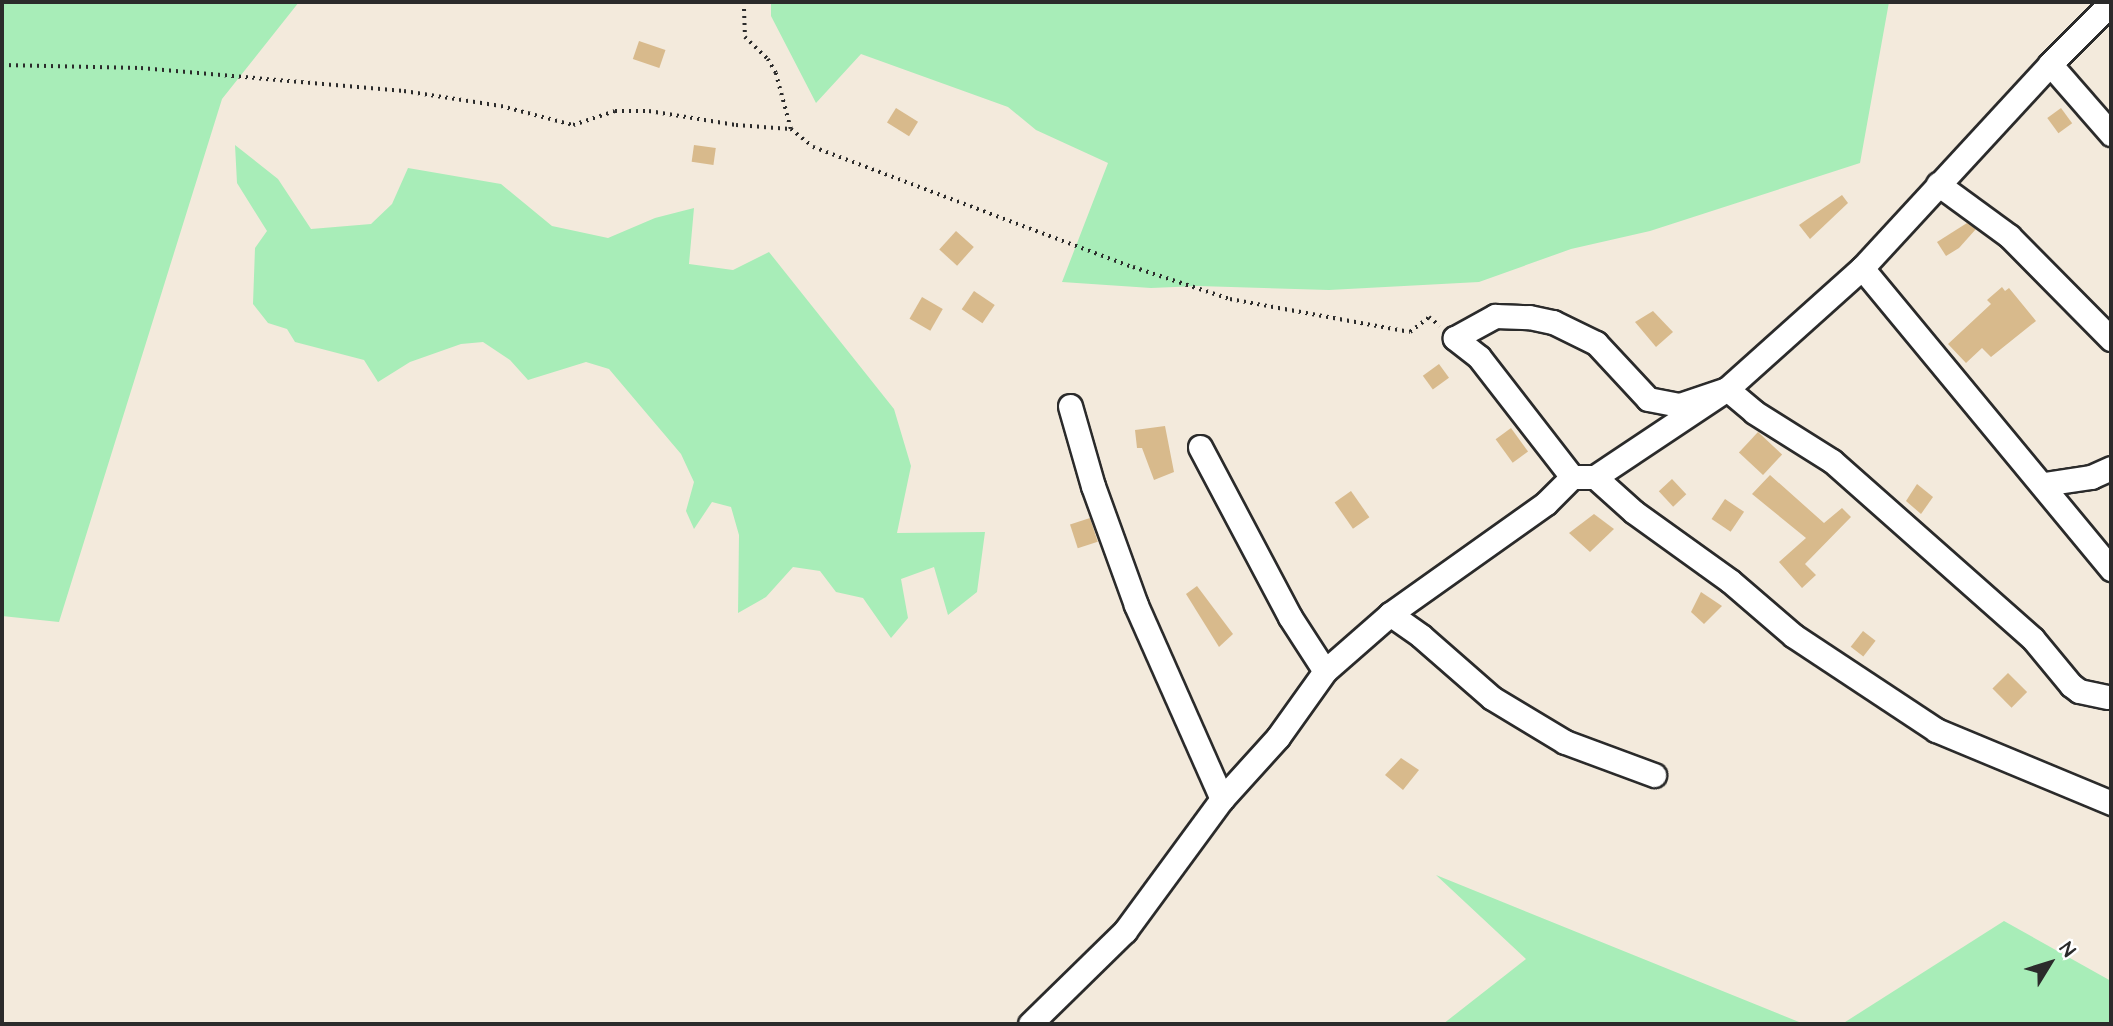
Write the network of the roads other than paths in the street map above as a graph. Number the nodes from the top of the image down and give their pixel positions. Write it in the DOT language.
graph roads {
  1 [pos="2111,2"];
  2 [pos="2050,64"];
  3 [pos="2111,134"];
  4 [pos="1938,184"];
  5 [pos="1862,268"];
  6 [pos="2111,339"];
  7 [pos="1727,389"];
  8 [pos="1070,406"];
  9 [pos="1200,447"];
  10 [pos="2111,468"];
  11 [pos="1584,477"];
  12 [pos="2044,484"];
  13 [pos="2111,569"];
  14 [pos="1390,614"];
  15 [pos="1325,671"];
  16 [pos="2107,697"];
  17 [pos="1654,775"];
  18 [pos="1222,799"];
  19 [pos="2111,803"];
  20 [pos="1030,1024"];
  1 -- 2 [label="street"];
  2 -- 3 [label="street"];
  2 -- 4 [label="street"];
  4 -- 5 [label="street"];
  4 -- 6 [label="street"];
  5 -- 7 [label="street"];
  5 -- 12 [label="street"];
  7 -- 11 [label="street"];
  7 -- 11 [label="street"];
  7 -- 16 [label="street"];
  8 -- 18 [label="street"];
  9 -- 15 [label="street"];
  10 -- 12 [label="street"];
  11 -- 14 [label="street"];
  11 -- 19 [label="street"];
  12 -- 13 [label="street"];
  14 -- 15 [label="street"];
  14 -- 17 [label="street"];
  15 -- 18 [label="street"];
  18 -- 20 [label="street"];
}
